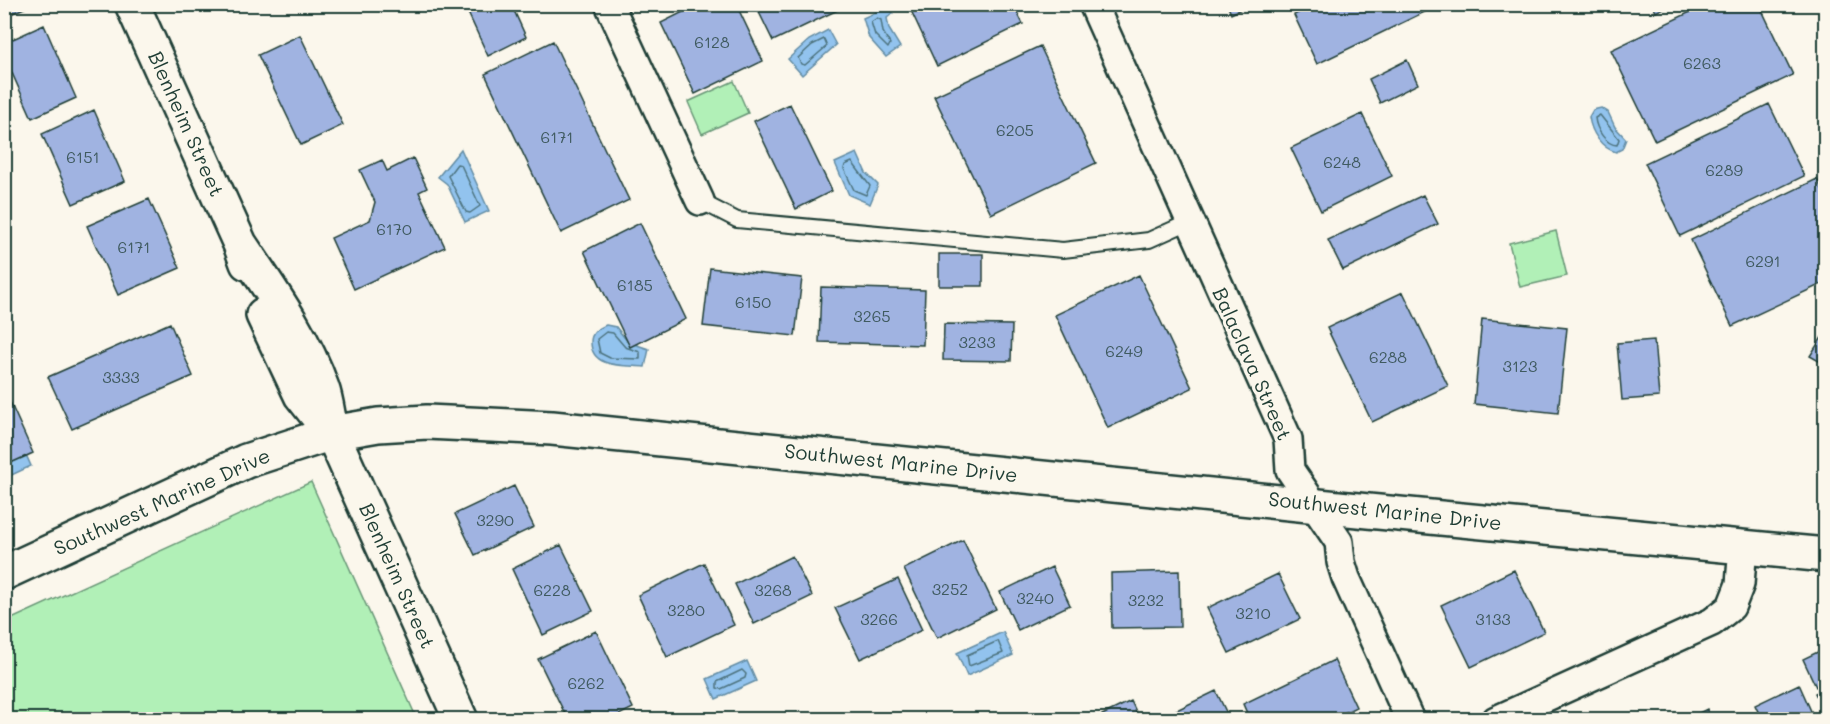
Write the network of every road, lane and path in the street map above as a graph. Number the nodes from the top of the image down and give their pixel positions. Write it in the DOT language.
graph roads {
  1 [pos="132,4"];
  2 [pos="609,4"];
  3 [pos="1093,4"];
  4 [pos="700,201"];
  5 [pos="1189,222"];
  6 [pos="332,433"];
  7 [pos="1313,505"];
  8 [pos="1743,546"];
  9 [pos="1826,555"];
  10 [pos="4,573"];
  11 [pos="461,720"];
  12 [pos="1410,720"];
  13 [pos="1496,720"];
  1 -- 6 [label="main road, Blenheim Street"];
  2 -- 4 [label="street"];
  3 -- 5 [label="street, Balaclava Street"];
  4 -- 5 [label="lane"];
  5 -- 7 [label="street, Balaclava Street"];
  6 -- 7 [label="main road, Southwest Marine Drive"];
  6 -- 10 [label="main road, Southwest Marine Drive"];
  6 -- 11 [label="main road, Blenheim Street"];
  7 -- 8 [label="main road, Southwest Marine Drive"];
  7 -- 12 [label="street, Balaclava Street"];
  8 -- 9 [label="main road, Southwest Marine Drive"];
  8 -- 13 [label="street"];
}
